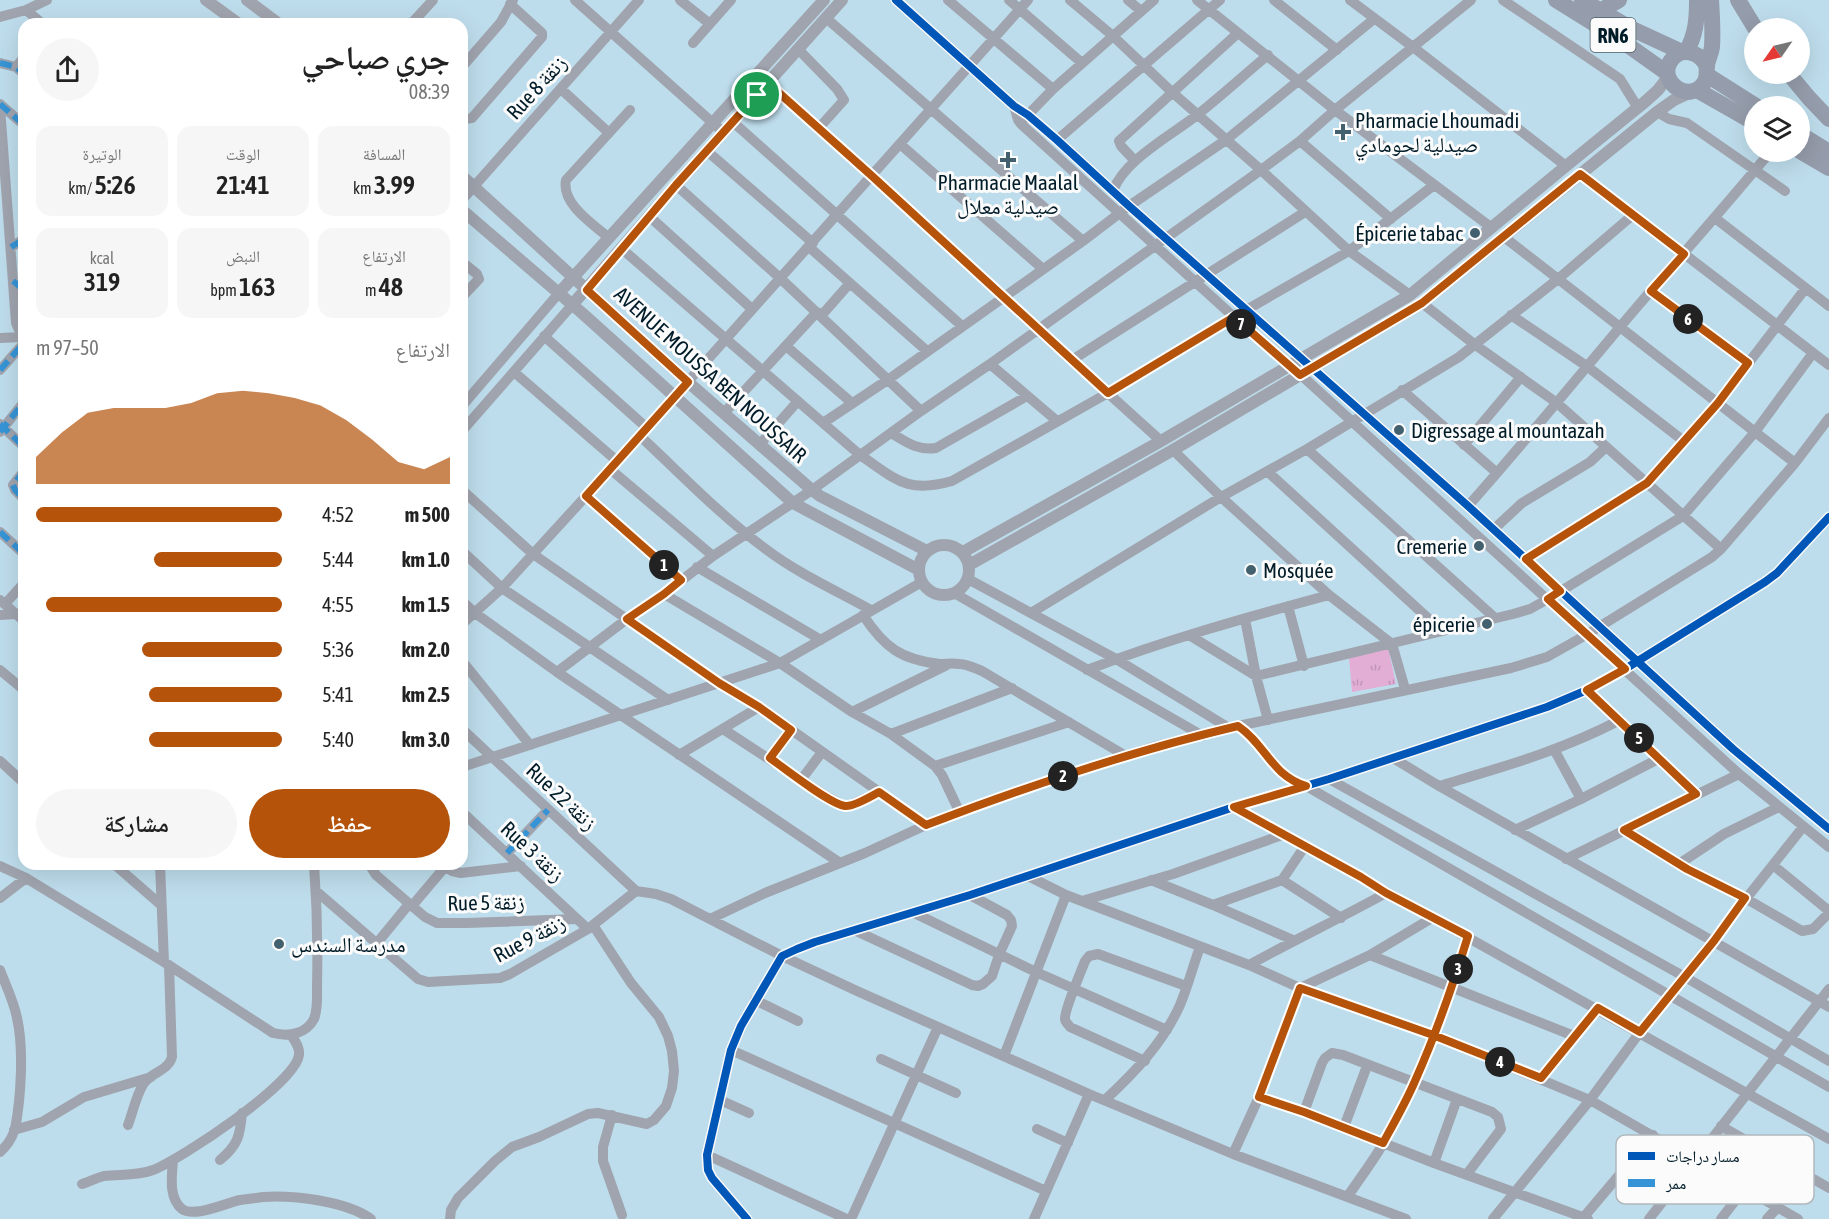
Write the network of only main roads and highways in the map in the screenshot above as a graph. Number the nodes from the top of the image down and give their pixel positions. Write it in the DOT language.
graph roads {
  1 [pos="1556,0"];
  2 [pos="1582,0"];
  3 [pos="1619,0"];
  4 [pos="1697,0"];
  5 [pos="1711,0"];
  6 [pos="1738,0"];
  7 [pos="1600,11"];
  8 [pos="1749,18"];
  9 [pos="1684,52"];
  10 [pos="1707,71"];
  11 [pos="1668,75"];
  12 [pos="1797,84"];
  13 [pos="1694,91"];
  14 [pos="1744,97"];
  15 [pos="1744,117"];
  16 [pos="1829,118"];
  17 [pos="1810,140"];
  18 [pos="1829,152"];
  19 [pos="1810,157"];
  20 [pos="1829,168"];
  1 -- 11 [label="main road, RN6"];
  2 -- 7 [label="main road, RN6"];
  3 -- 7 [label="main road"];
  4 -- 9 [label="main road"];
  5 -- 10 [label="main road"];
  6 -- 8 [label="main road"];
  7 -- 9 [label="main road, RN6"];
  9 -- 10 [label="main road, RN6"];
  9 -- 11 [label="main road"];
  10 -- 13 [label="main road"];
  10 -- 14 [label="main road, RN6"];
  11 -- 13 [label="main road, RN6"];
  12 -- 16 [label="main road"];
  13 -- 15 [label="main road, RN6"];
  17 -- 18 [label="main road"];
  19 -- 20 [label="main road"];
}
